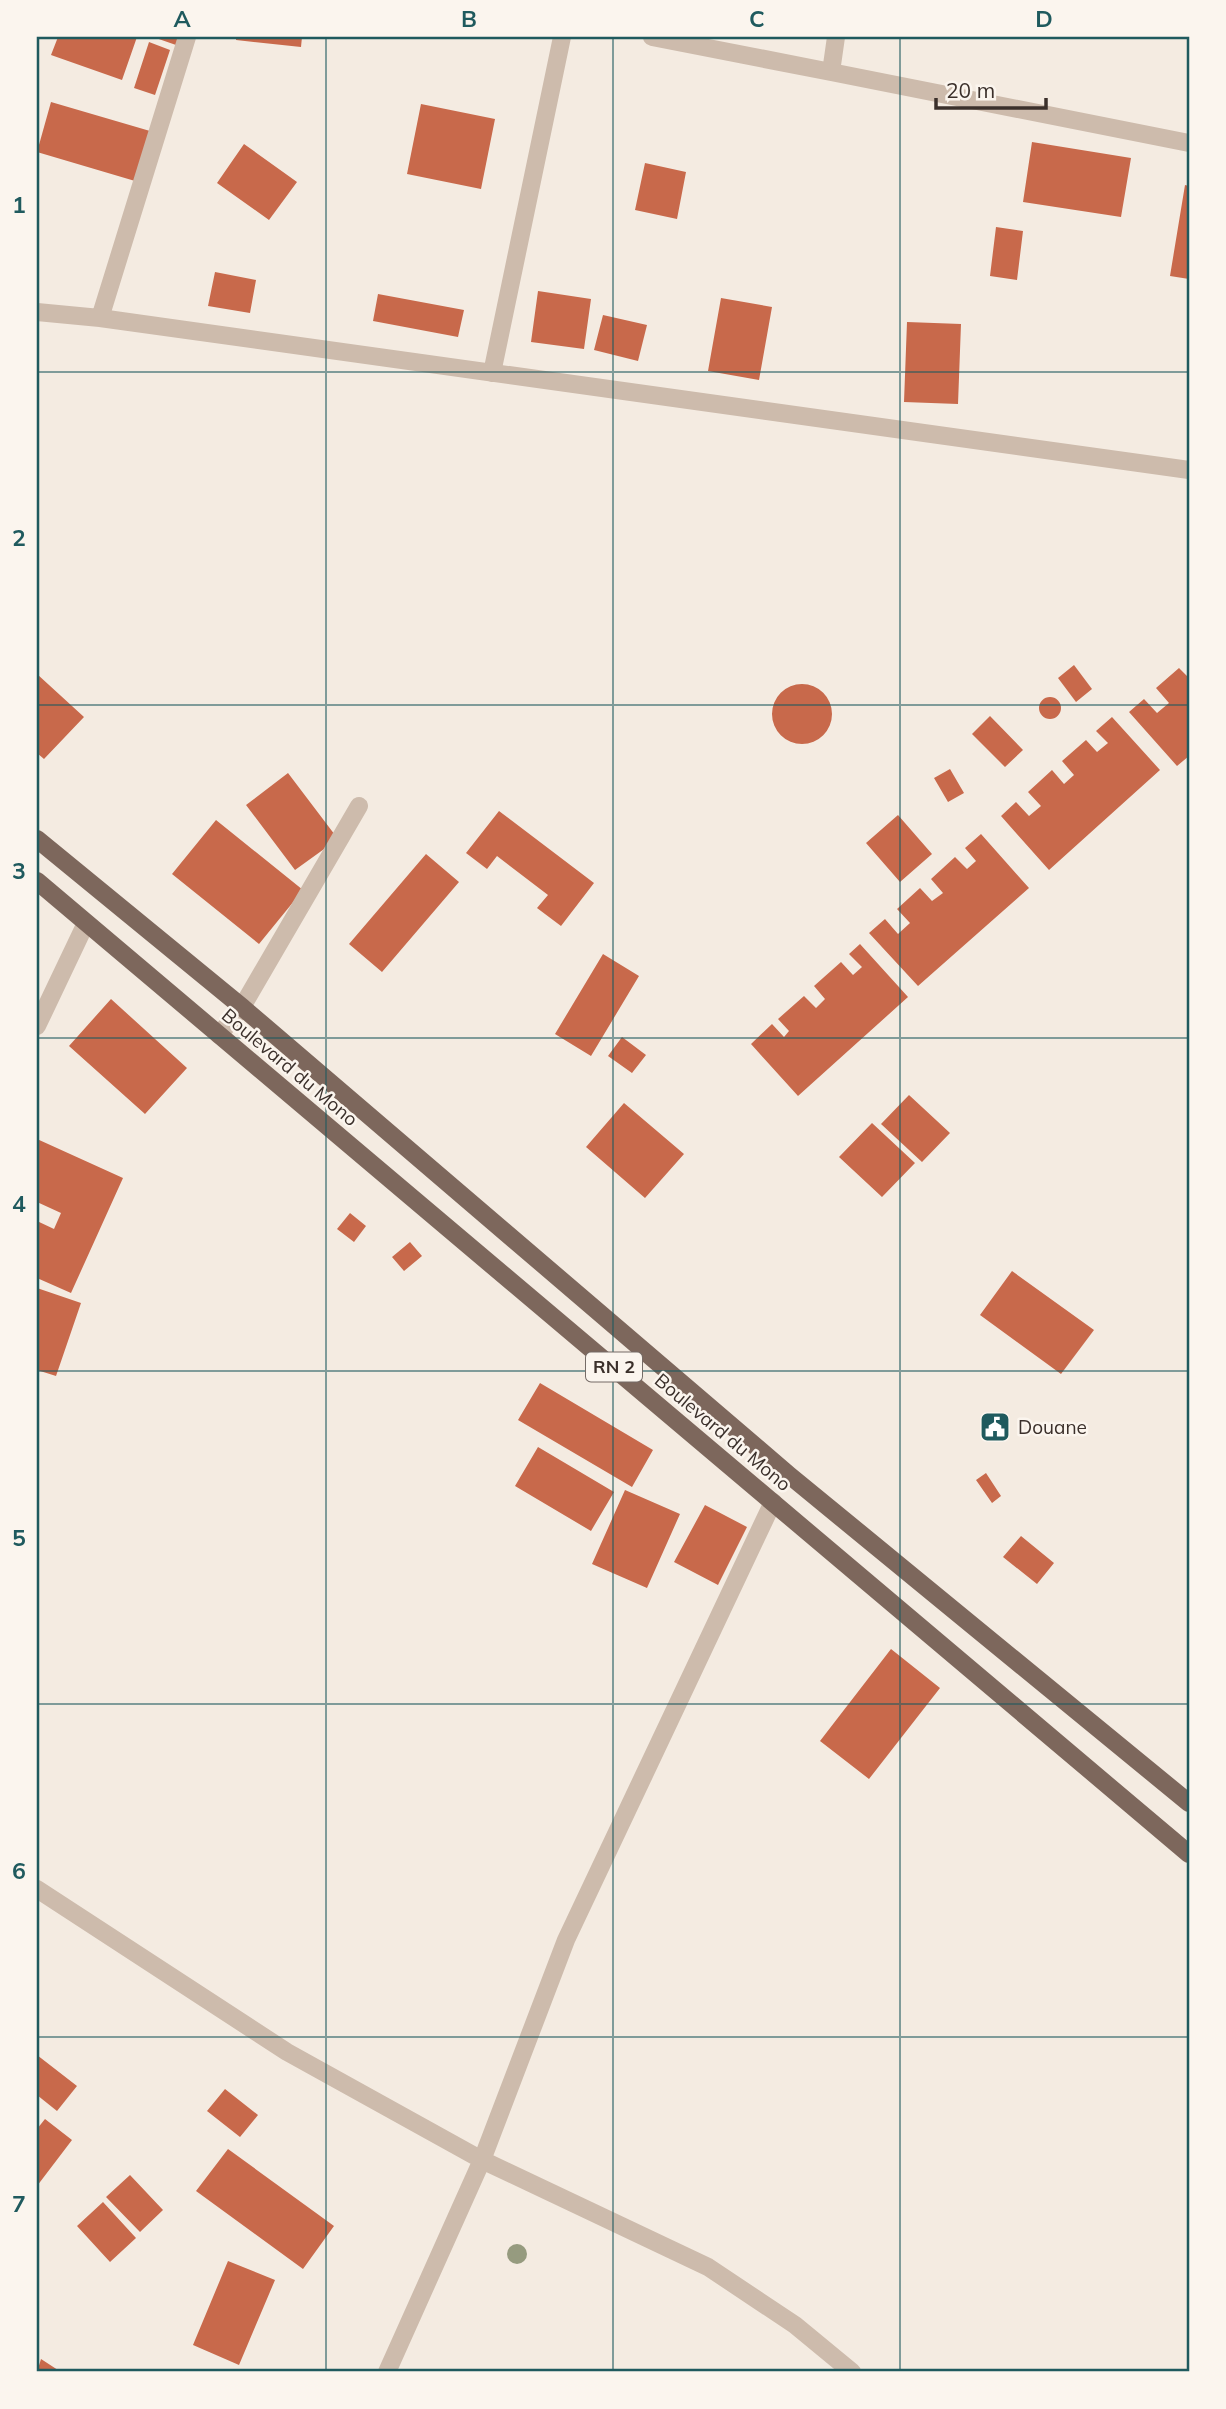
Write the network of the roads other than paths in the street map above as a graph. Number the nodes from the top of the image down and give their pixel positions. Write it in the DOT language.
graph roads {
  1 [pos="187,37"];
  2 [pos="562,37"];
  3 [pos="652,37"];
  4 [pos="836,37"];
  5 [pos="831,72"];
  6 [pos="1189,143"];
  7 [pos="37,312"];
  8 [pos="100,318"];
  9 [pos="492,373"];
  10 [pos="1189,470"];
  11 [pos="359,806"];
  12 [pos="37,839"];
  13 [pos="37,881"];
  14 [pos="86,923"];
  15 [pos="242,1007"];
  16 [pos="37,1026"];
  17 [pos="219,1035"];
  18 [pos="773,1502"];
  19 [pos="1189,1803"];
  20 [pos="1189,1854"];
  21 [pos="37,1889"];
  22 [pos="482,2160"];
  23 [pos="387,2372"];
  24 [pos="852,2372"];
  1 -- 8 [label="street"];
  2 -- 9 [label="street"];
  3 -- 5 [label="street"];
  4 -- 5 [label="street"];
  5 -- 6 [label="street"];
  7 -- 8 [label="street"];
  8 -- 9 [label="street"];
  9 -- 10 [label="street"];
  11 -- 15 [label="street"];
  12 -- 15 [label="main road, Boulevard du Mono / RN 2"];
  13 -- 14 [label="main road, Boulevard du Mono / RN 2"];
  14 -- 16 [label="street"];
  14 -- 17 [label="main road, Boulevard du Mono / RN 2"];
  15 -- 17 [label="street"];
  15 -- 19 [label="main road, Boulevard du Mono / RN 2"];
  17 -- 18 [label="main road, Boulevard du Mono / RN 2"];
  18 -- 20 [label="main road, Boulevard du Mono / RN 2"];
  18 -- 22 [label="street"];
  21 -- 22 [label="street"];
  22 -- 23 [label="street"];
  22 -- 24 [label="street"];
}
